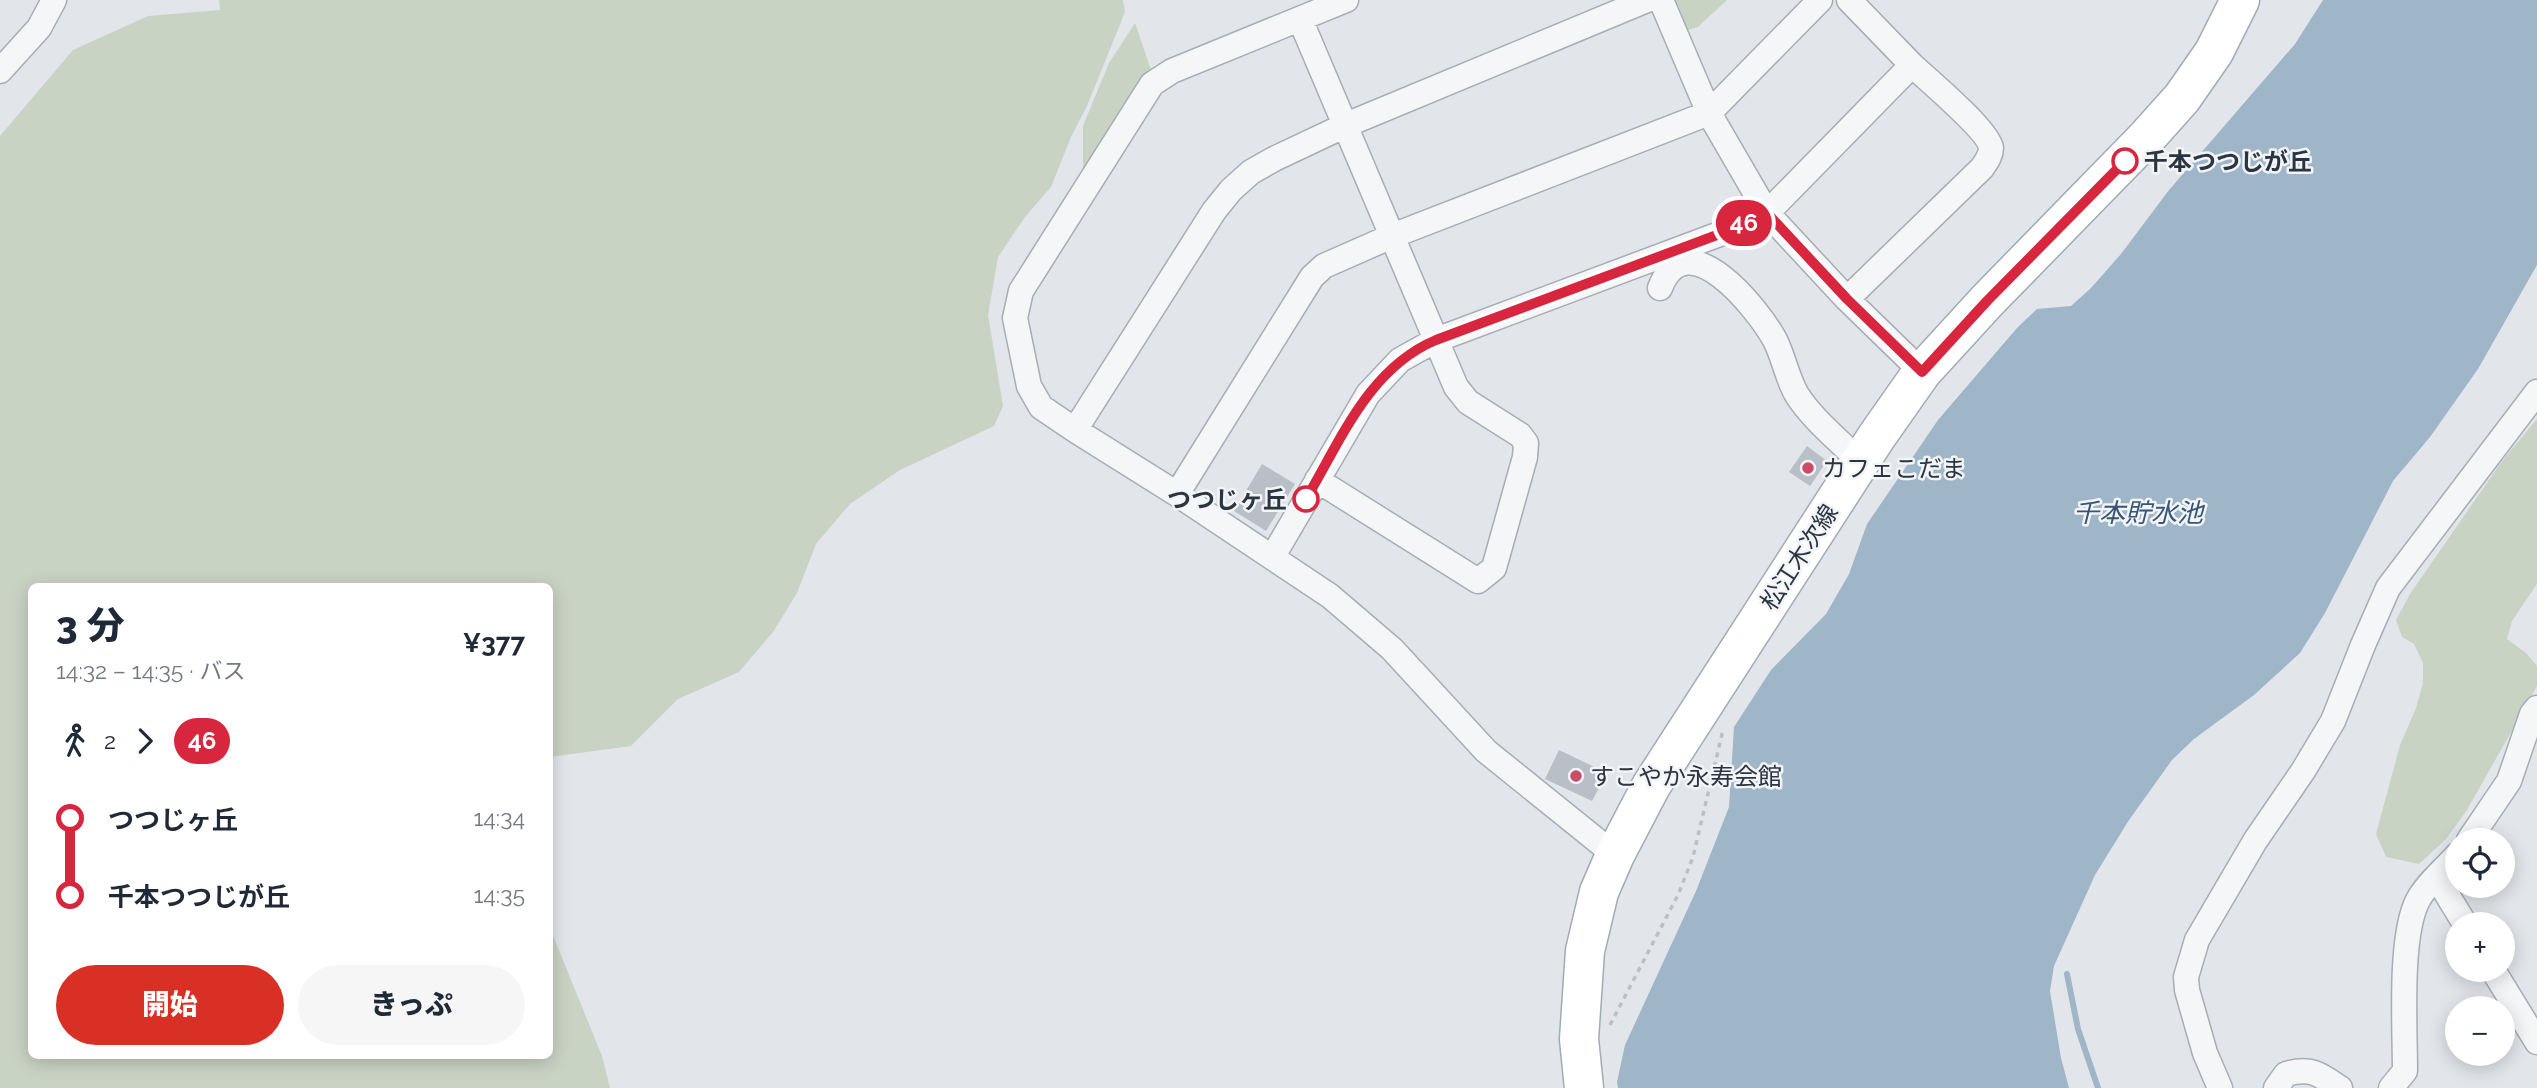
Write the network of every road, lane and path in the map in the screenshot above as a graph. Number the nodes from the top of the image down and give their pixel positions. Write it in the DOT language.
graph roads {
  1 [pos="54,0"];
  2 [pos="1346,0"];
  3 [pos="1647,0"];
  4 [pos="1661,0"];
  5 [pos="1820,0"];
  6 [pos="1849,0"];
  7 [pos="2240,0"];
  8 [pos="1300,19"];
  9 [pos="1912,65"];
  10 [pos="0,71"];
  11 [pos="1709,113"];
  12 [pos="1346,125"];
  13 [pos="1767,213"];
  14 [pos="1392,236"];
  15 [pos="1660,288"];
  16 [pos="1847,299"];
  17 [pos="1436,340"];
  18 [pos="1922,372"];
  19 [pos="2537,392"];
  20 [pos="1075,430"];
  21 [pos="1860,462"];
  22 [pos="1317,480"];
  23 [pos="1177,494"];
  24 [pos="1273,556"];
  25 [pos="2537,708"];
  26 [pos="1726,724"];
  27 [pos="2477,828"];
  28 [pos="1615,855"];
  29 [pos="2445,869"];
  30 [pos="2437,878"];
  31 [pos="2458,912"];
  32 [pos="2500,982"];
  33 [pos="1609,1027"];
  34 [pos="2537,1042"];
  35 [pos="1584,1088"];
  36 [pos="2220,1088"];
  37 [pos="2276,1088"];
  38 [pos="2340,1088"];
  39 [pos="2391,1088"];
  1 -- 10 [label="street"];
  2 -- 8 [label="street"];
  3 -- 12 [label="street"];
  4 -- 11 [label="street"];
  5 -- 11 [label="street"];
  6 -- 9 [label="street"];
  7 -- 18 [label="main road, 松江木次線"];
  8 -- 12 [label="street"];
  8 -- 20 [label="street"];
  9 -- 13 [label="street"];
  9 -- 16 [label="street"];
  11 -- 13 [label="street"];
  11 -- 14 [label="street"];
  12 -- 14 [label="street"];
  12 -- 20 [label="street"];
  13 -- 16 [label="street"];
  13 -- 17 [label="street"];
  14 -- 17 [label="street"];
  14 -- 23 [label="street"];
  15 -- 21 [label="street"];
  16 -- 18 [label="street"];
  17 -- 22 [label="street"];
  17 -- 22 [label="street"];
  18 -- 21 [label="main road, 松江木次線"];
  19 -- 36 [label="street"];
  20 -- 23 [label="street"];
  21 -- 28 [label="main road, 松江木次線"];
  22 -- 24 [label="street"];
  23 -- 24 [label="street"];
  24 -- 28 [label="street"];
  25 -- 27 [label="street"];
  26 -- 33 [label="path"];
  28 -- 35 [label="main road, 松江木次線"];
  29 -- 30 [label="street"];
  30 -- 31 [label="street"];
  30 -- 39 [label="street"];
  32 -- 34 [label="street"];
  37 -- 38 [label="street"];
}
